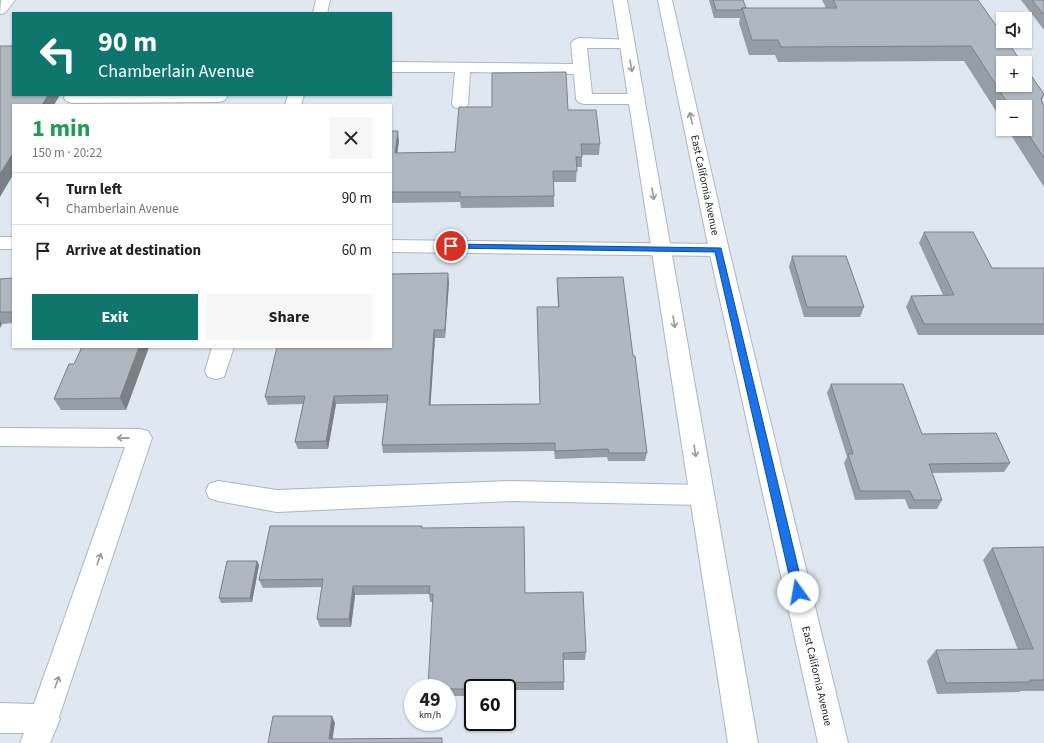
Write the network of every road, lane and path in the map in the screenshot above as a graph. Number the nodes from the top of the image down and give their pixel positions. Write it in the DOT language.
graph roads {
  1 [pos="8,0"];
  2 [pos="323,0"];
  3 [pos="620,0"];
  4 [pos="665,0"];
  5 [pos="0,10"];
  6 [pos="320,12"];
  7 [pos="627,43"];
  8 [pos="392,68"];
  9 [pos="462,68"];
  10 [pos="582,69"];
  11 [pos="73,96"];
  12 [pos="218,99"];
  13 [pos="636,99"];
  14 [pos="460,104"];
  15 [pos="0,243"];
  16 [pos="12,243"];
  17 [pos="392,246"];
  18 [pos="662,249"];
  19 [pos="719,250"];
  20 [pos="223,348"];
  21 [pos="216,372"];
  22 [pos="0,437"];
  23 [pos="218,491"];
  24 [pos="702,495"];
  25 [pos="0,718"];
  26 [pos="40,731"];
  27 [pos="743,743"];
  28 [pos="833,743"];
  1 -- 5 [label="main road"];
  2 -- 6 [label="main road"];
  3 -- 7 [label="main road"];
  19 -- 4 [label="main road, East California Avenue, one-way"];
  7 -- 10 [label="main road"];
  7 -- 13 [label="main road, one-way"];
  8 -- 9 [label="main road"];
  9 -- 10 [label="main road"];
  9 -- 14 [label="main road"];
  10 -- 13 [label="main road"];
  11 -- 12 [label="main road"];
  13 -- 18 [label="main road, one-way"];
  15 -- 16 [label="main road"];
  17 -- 18 [label="main road"];
  18 -- 19 [label="main road"];
  18 -- 24 [label="main road, one-way"];
  19 -- 28 [label="main road, East California Avenue"];
  20 -- 21 [label="main road"];
  26 -- 22 [label="main road, one-way"];
  23 -- 24 [label="main road"];
  24 -- 27 [label="main road"];
  25 -- 26 [label="main road"];
}
